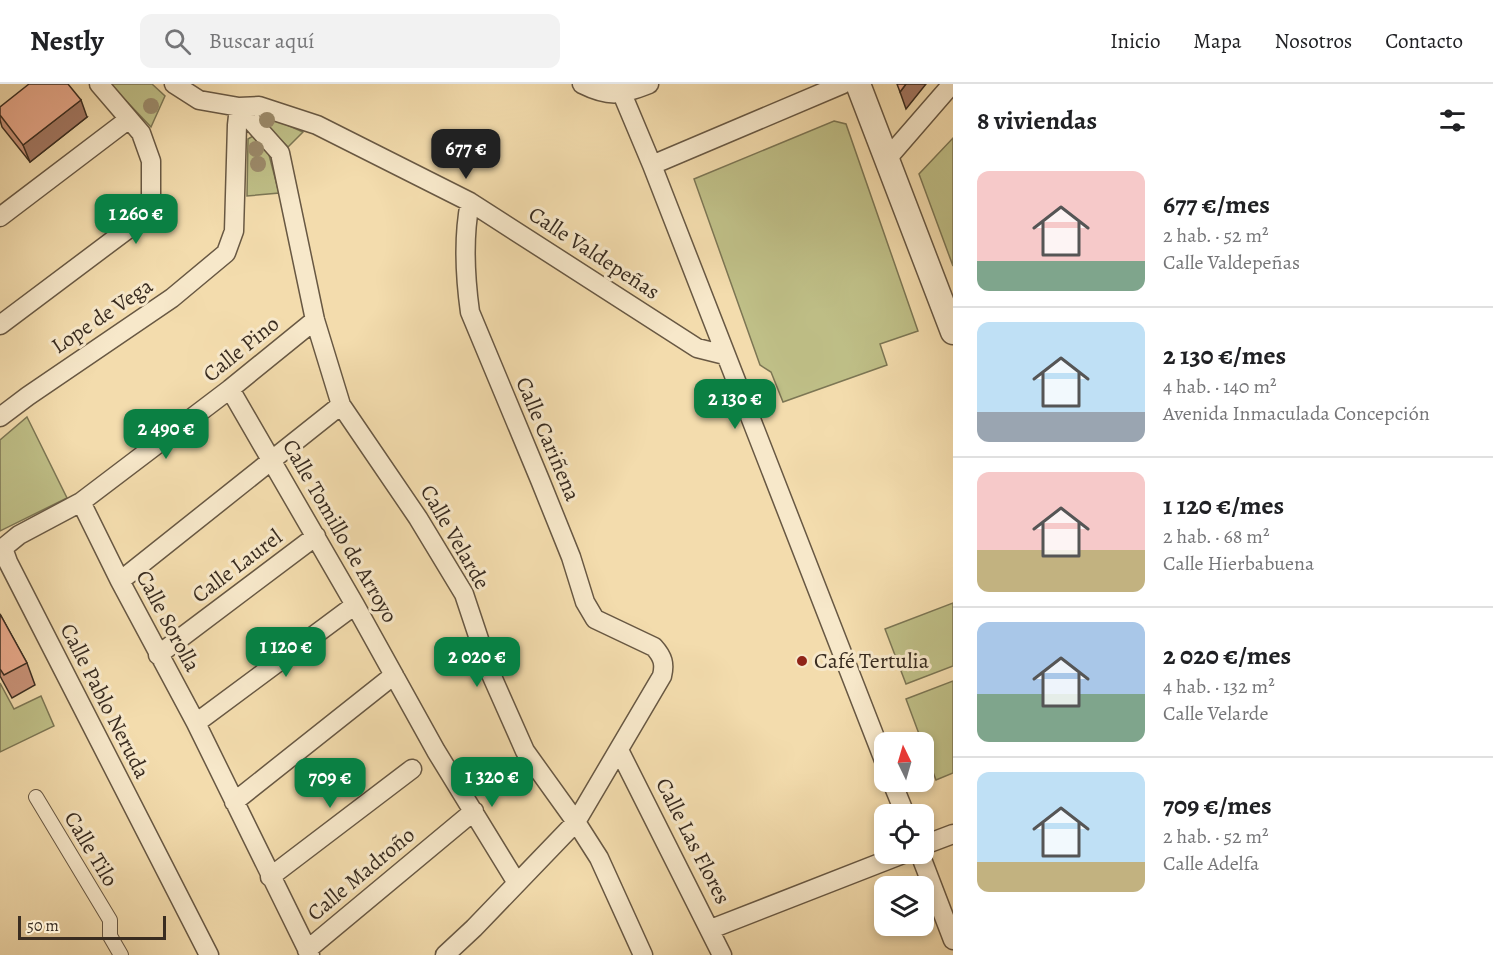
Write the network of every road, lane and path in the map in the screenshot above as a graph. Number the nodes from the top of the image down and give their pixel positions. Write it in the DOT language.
graph roads {
  1 [pos="99,84"];
  2 [pos="174,84"];
  3 [pos="582,84"];
  4 [pos="649,84"];
  5 [pos="843,84"];
  6 [pos="858,84"];
  7 [pos="952,84"];
  8 [pos="620,89"];
  9 [pos="239,107"];
  10 [pos="129,119"];
  11 [pos="886,160"];
  12 [pos="652,165"];
  13 [pos="470,202"];
  14 [pos="0,217"];
  15 [pos="315,320"];
  16 [pos="0,325"];
  17 [pos="953,332"];
  18 [pos="725,355"];
  19 [pos="230,389"];
  20 [pos="341,405"];
  21 [pos="0,417"];
  22 [pos="272,461"];
  23 [pos="81,502"];
  24 [pos="316,536"];
  25 [pos="120,581"];
  26 [pos="355,605"];
  27 [pos="158,655"];
  28 [pos="394,675"];
  29 [pos="196,723"];
  30 [pos="874,735"];
  31 [pos="619,750"];
  32 [pos="412,769"];
  33 [pos="36,797"];
  34 [pos="234,802"];
  35 [pos="474,811"];
  36 [pos="576,822"];
  37 [pos="953,834"];
  38 [pos="934,841"];
  39 [pos="877,864"];
  40 [pos="924,864"];
  41 [pos="270,877"];
  42 [pos="517,883"];
  43 [pos="711,929"];
  44 [pos="953,940"];
  45 [pos="309,953"];
  46 [pos="121,955"];
  47 [pos="209,955"];
  48 [pos="445,955"];
  49 [pos="643,955"];
  50 [pos="722,955"];
  1 -- 10 [label="street"];
  2 -- 9 [label="street, Calle Valdepeñas"];
  3 -- 8 [label="street"];
  4 -- 8 [label="street"];
  5 -- 12 [label="street"];
  6 -- 11 [label="street"];
  7 -- 11 [label="street"];
  8 -- 12 [label="street"];
  9 -- 13 [label="street, Calle Valdepeñas"];
  9 -- 15 [label="street"];
  9 -- 21 [label="street, Lope de Vega"];
  10 -- 14 [label="street"];
  10 -- 16 [label="street"];
  11 -- 17 [label="street"];
  12 -- 18 [label="street"];
  13 -- 18 [label="street, Calle Valdepeñas"];
  13 -- 31 [label="street, Calle Cariñena"];
  15 -- 19 [label="street, Calle Pino"];
  15 -- 20 [label="street, Calle Velarde"];
  18 -- 30 [label="street"];
  19 -- 22 [label="street, Calle Tomillo de Arroyo"];
  19 -- 23 [label="street, Calle Pino"];
  20 -- 22 [label="street"];
  20 -- 36 [label="street, Calle Velarde"];
  22 -- 24 [label="street, Calle Tomillo de Arroyo"];
  22 -- 25 [label="street"];
  23 -- 25 [label="street, Calle Sorolla"];
  23 -- 47 [label="street, Calle Pablo Neruda"];
  24 -- 26 [label="street, Calle Tomillo de Arroyo"];
  24 -- 27 [label="street, Calle Laurel"];
  25 -- 27 [label="street, Calle Sorolla"];
  26 -- 28 [label="street, Calle Tomillo de Arroyo"];
  26 -- 29 [label="street"];
  27 -- 29 [label="street, Calle Sorolla"];
  28 -- 34 [label="street"];
  28 -- 35 [label="street, Calle Tomillo de Arroyo"];
  29 -- 34 [label="street, Calle Sorolla"];
  31 -- 36 [label="street"];
  31 -- 43 [label="street, Calle Las Flores"];
  32 -- 41 [label="street"];
  33 -- 46 [label="street, Calle Tilo"];
  34 -- 41 [label="street, Calle Sorolla"];
  35 -- 42 [label="street, Calle Tomillo de Arroyo"];
  35 -- 45 [label="street, Calle Madroño"];
  36 -- 42 [label="street"];
  36 -- 49 [label="street, Calle Velarde"];
  37 -- 38 [label="street"];
  39 -- 43 [label="street"];
  40 -- 44 [label="street"];
  41 -- 45 [label="street, Calle Sorolla"];
  42 -- 48 [label="street"];
  43 -- 50 [label="street, Calle Las Flores"];
}
